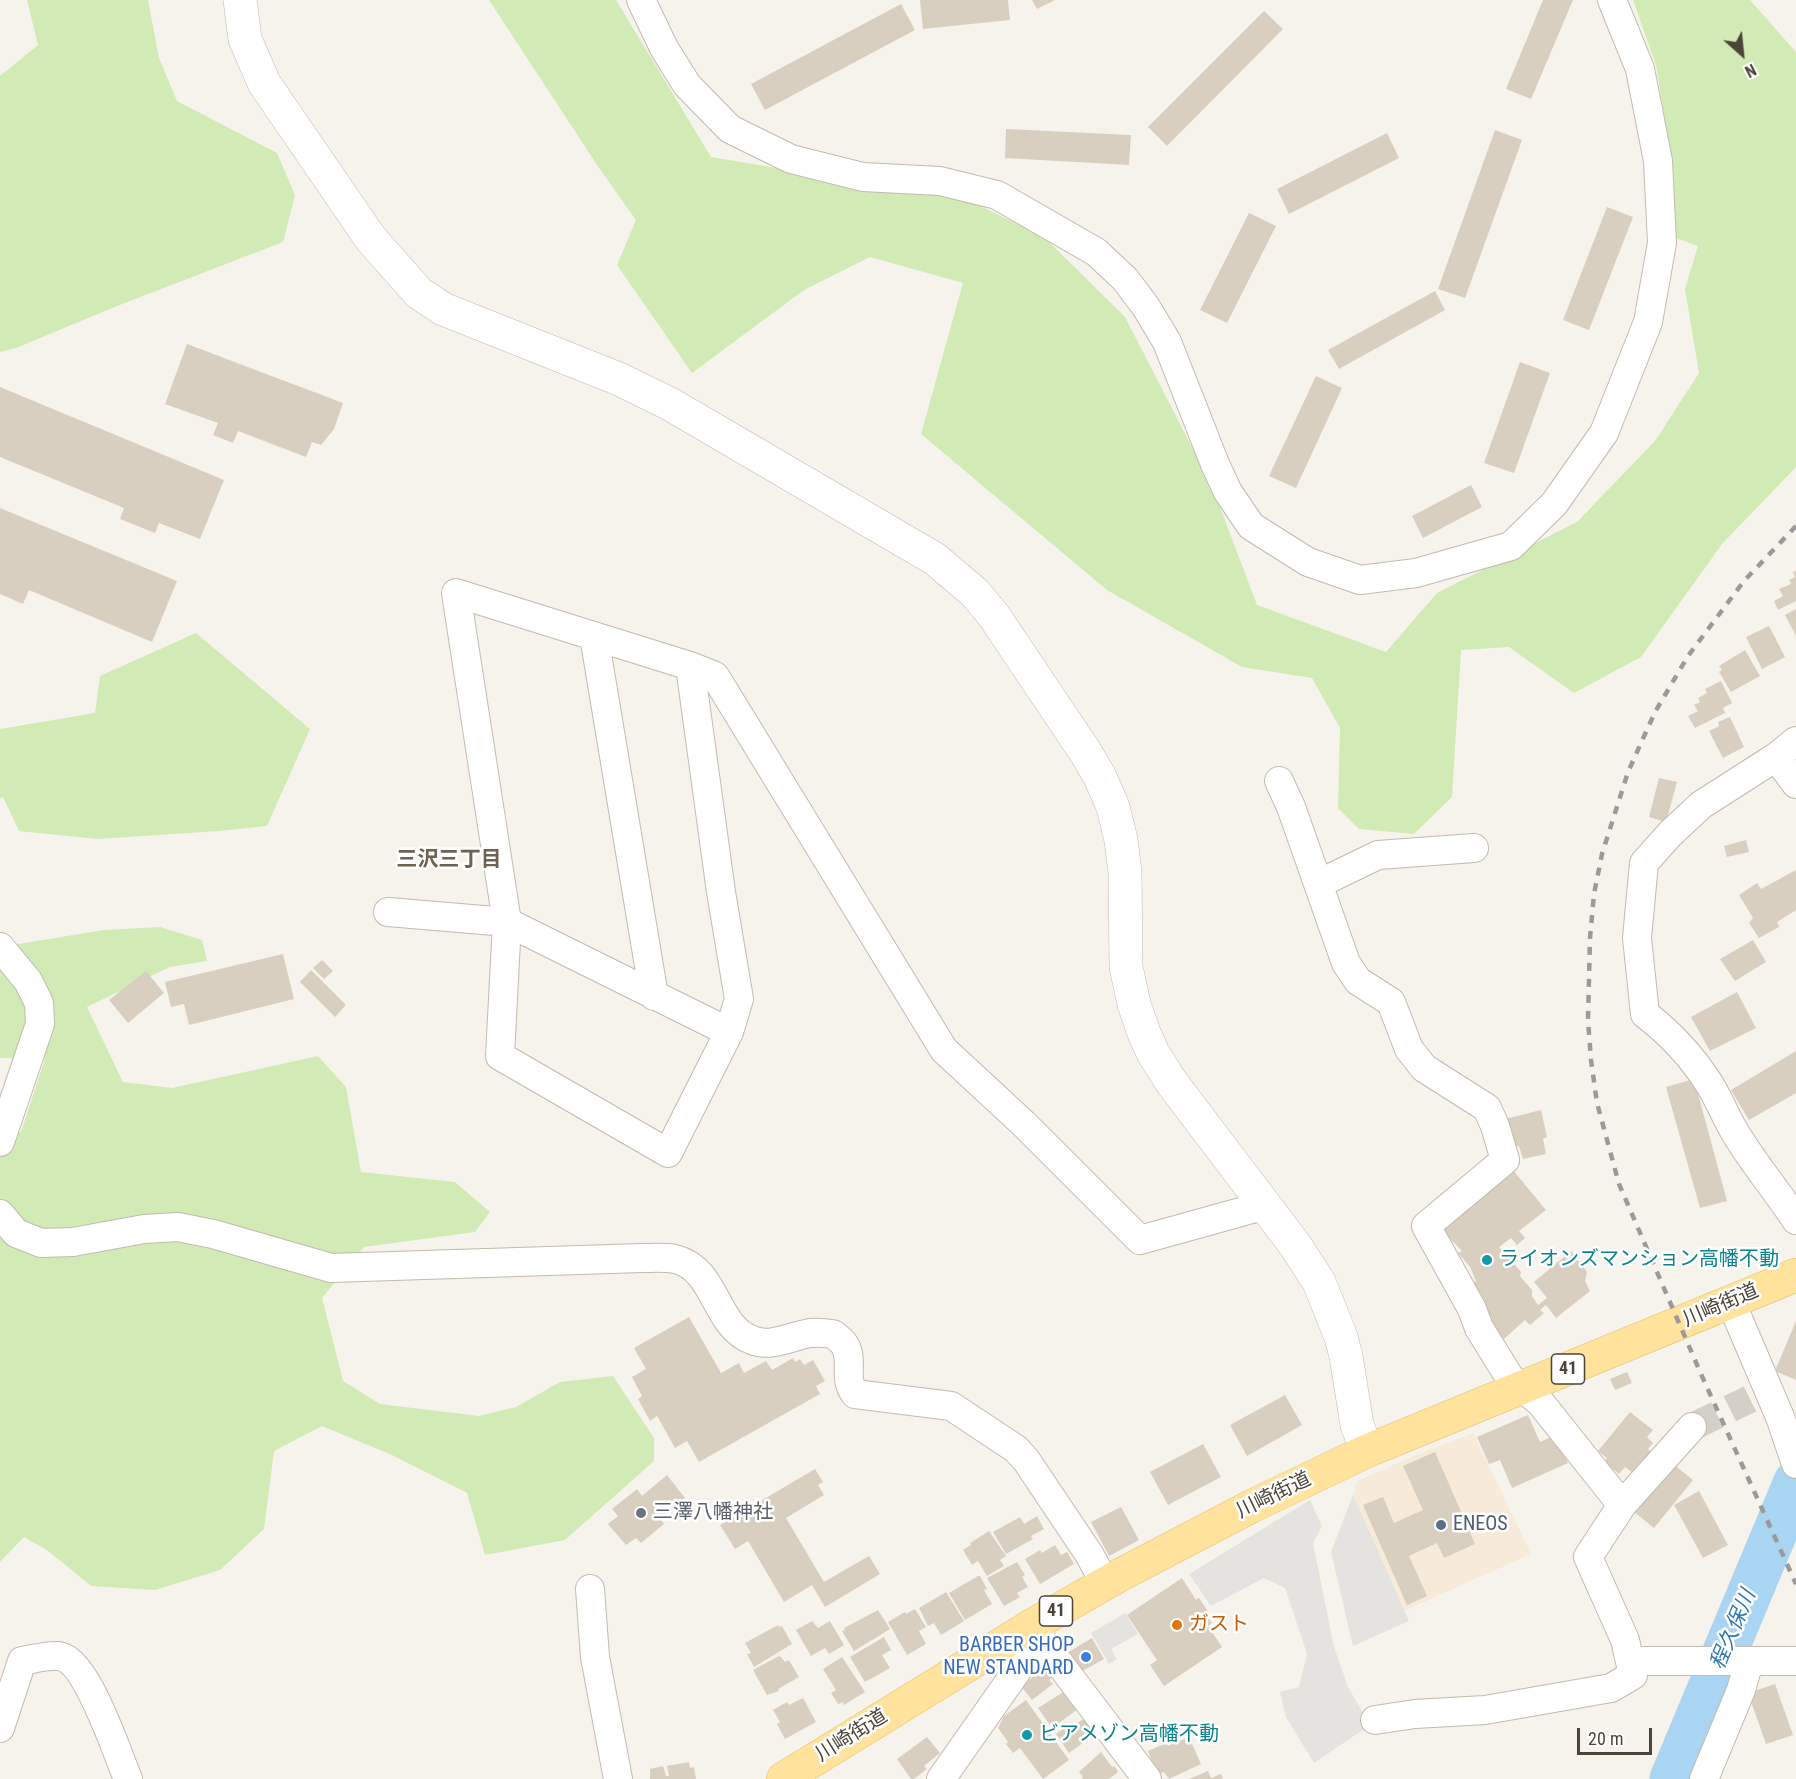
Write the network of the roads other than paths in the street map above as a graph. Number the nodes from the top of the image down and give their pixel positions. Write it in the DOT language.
graph roads {
  1 [pos="240,0"];
  2 [pos="641,0"];
  3 [pos="1612,0"];
  4 [pos="594,636"];
  5 [pos="690,666"];
  6 [pos="1786,749"];
  7 [pos="1279,781"];
  8 [pos="1796,784"];
  9 [pos="1473,848"];
  10 [pos="1318,884"];
  11 [pos="387,912"];
  12 [pos="507,922"];
  13 [pos="0,947"];
  14 [pos="654,996"];
  15 [pos="729,1032"];
  16 [pos="0,1142"];
  17 [pos="1266,1205"];
  18 [pos="0,1214"];
  19 [pos="1796,1221"];
  20 [pos="1796,1275"];
  21 [pos="1731,1302"];
  22 [pos="1522,1388"];
  23 [pos="1692,1427"];
  24 [pos="1367,1451"];
  25 [pos="1796,1464"];
  26 [pos="1622,1505"];
  27 [pos="1105,1583"];
  28 [pos="590,1589"];
  29 [pos="1030,1626"];
  30 [pos="1796,1660"];
  31 [pos="1631,1661"];
  32 [pos="1749,1662"];
  33 [pos="1375,1720"];
  34 [pos="0,1728"];
  35 [pos="128,1779"];
  36 [pos="618,1779"];
  37 [pos="783,1779"];
  38 [pos="941,1779"];
  39 [pos="1147,1779"];
  40 [pos="1704,1779"];
  1 -- 17 [label="street"];
  2 -- 3 [label="street"];
  4 -- 5 [label="street"];
  4 -- 12 [label="street"];
  4 -- 14 [label="street"];
  5 -- 15 [label="street"];
  5 -- 17 [label="street"];
  6 -- 8 [label="street"];
  6 -- 19 [label="street"];
  7 -- 10 [label="street"];
  9 -- 10 [label="street"];
  10 -- 22 [label="street"];
  11 -- 12 [label="street"];
  12 -- 14 [label="street"];
  12 -- 15 [label="street"];
  13 -- 16 [label="street"];
  14 -- 15 [label="street"];
  17 -- 24 [label="street"];
  18 -- 27 [label="street"];
  20 -- 21 [label="main road, 川崎街道 / 41"];
  21 -- 22 [label="main road, 川崎街道 / 41"];
  21 -- 25 [label="street"];
  22 -- 24 [label="main road, 川崎街道 / 41"];
  22 -- 26 [label="street"];
  23 -- 26 [label="street"];
  24 -- 27 [label="main road, 川崎街道 / 41"];
  26 -- 31 [label="street"];
  27 -- 29 [label="main road, 川崎街道 / 41"];
  28 -- 36 [label="street"];
  29 -- 37 [label="main road, 川崎街道 / 41"];
  29 -- 38 [label="street"];
  29 -- 39 [label="street"];
  30 -- 32 [label="street"];
  31 -- 32 [label="street"];
  31 -- 33 [label="street"];
  32 -- 40 [label="street"];
  34 -- 35 [label="street"];
}
